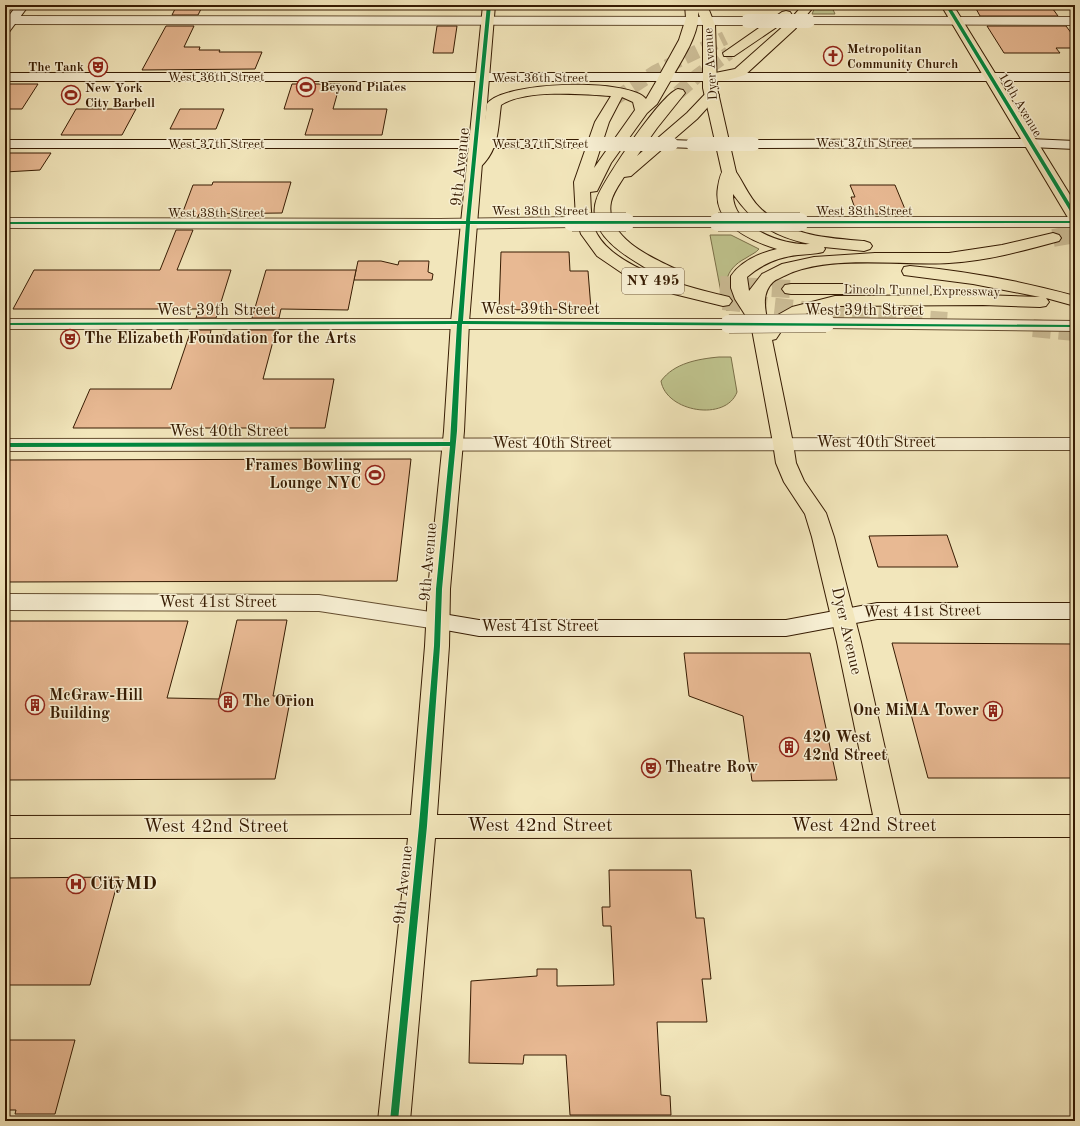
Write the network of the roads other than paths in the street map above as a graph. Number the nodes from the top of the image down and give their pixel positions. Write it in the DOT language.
graph roads {
  1 [pos="23,5"];
  2 [pos="489,5"];
  3 [pos="691,5"];
  4 [pos="700,5"];
  5 [pos="795,5"];
  6 [pos="809,5"];
  7 [pos="947,5"];
  8 [pos="775,7"];
  9 [pos="956,20"];
  10 [pos="488,21"];
  11 [pos="692,21"];
  12 [pos="708,21"];
  13 [pos="1075,21"];
  14 [pos="7,23"];
  15 [pos="735,34"];
  16 [pos="729,54"];
  17 [pos="5,77"];
  18 [pos="991,77"];
  19 [pos="1075,77"];
  20 [pos="482,78"];
  21 [pos="665,78"];
  22 [pos="710,78"];
  23 [pos="678,92"];
  24 [pos="712,95"];
  25 [pos="616,98"];
  26 [pos="642,110"];
  27 [pos="1030,143"];
  28 [pos="5,144"];
  29 [pos="482,144"];
  30 [pos="1075,145"];
  31 [pos="729,172"];
  32 [pos="612,184"];
  33 [pos="584,205"];
  34 [pos="1075,216"];
  35 [pos="1075,222"];
  36 [pos="5,223"];
  37 [pos="468,223"];
  38 [pos="594,241"];
  39 [pos="875,246"];
  40 [pos="799,250"];
  41 [pos="672,273"];
  42 [pos="791,289"];
  43 [pos="1075,303"];
  44 [pos="460,322"];
  45 [pos="5,324"];
  46 [pos="1075,326"];
  47 [pos="761,329"];
  48 [pos="764,349"];
  49 [pos="783,443"];
  50 [pos="453,444"];
  51 [pos="1075,444"];
  52 [pos="5,445"];
  53 [pos="5,602"];
  54 [pos="1075,611"];
  55 [pos="843,616"];
  56 [pos="438,622"];
  57 [pos="423,826"];
  58 [pos="890,826"];
  59 [pos="1075,826"];
  60 [pos="5,827"];
  61 [pos="394,1121"];
  1 -- 14 [label="street"];
  2 -- 10 [label="main road, 9th Avenue"];
  3 -- 11 [label="main road, Dyer Avenue"];
  4 -- 12 [label="main road, Dyer Avenue"];
  5 -- 16 [label="main road"];
  6 -- 22 [label="main road"];
  7 -- 9 [label="main road, 10th Avenue"];
  8 -- 15 [label="main road"];
  9 -- 12 [label="street, bridge"];
  9 -- 13 [label="street"];
  9 -- 18 [label="main road, 10th Avenue"];
  10 -- 11 [label="street"];
  10 -- 14 [label="street"];
  10 -- 20 [label="main road, 9th Avenue"];
  11 -- 12 [label="street"];
  11 -- 21 [label="main road, Dyer Avenue"];
  12 -- 22 [label="main road, Dyer Avenue"];
  17 -- 20 [label="street, West 36th Street"];
  18 -- 19 [label="street, West 36th Street"];
  18 -- 22 [label="street, West 36th Street"];
  18 -- 27 [label="main road, 10th Avenue"];
  20 -- 21 [label="street, West 36th Street"];
  20 -- 29 [label="main road, 9th Avenue"];
  21 -- 22 [label="street, West 36th Street"];
  21 -- 26 [label="main road, Dyer Avenue"];
  22 -- 24 [label="main road, Dyer Avenue"];
  23 -- 32 [label="main road, NY 495"];
  24 -- 31 [label="main road, Dyer Avenue"];
  24 -- 32 [label="main road"];
  25 -- 33 [label="main road, NY 495"];
  26 -- 29 [label="main road"];
  26 -- 33 [label="main road, Dyer Avenue"];
  27 -- 29 [label="street, West 37th Street, bridge"];
  27 -- 30 [label="street, West 37th Street"];
  27 -- 34 [label="main road, 10th Avenue"];
  28 -- 29 [label="street, West 37th Street"];
  29 -- 37 [label="main road, 9th Avenue"];
  31 -- 39 [label="main road"];
  31 -- 40 [label="main road"];
  32 -- 41 [label="main road, NY 495"];
  33 -- 38 [label="main road, NY 495"];
  35 -- 37 [label="street, West 38th Street, bridge"];
  36 -- 37 [label="street, West 38th Street"];
  37 -- 44 [label="main road, 9th Avenue"];
  38 -- 41 [label="main road"];
  38 -- 41 [label="main road, NY 495"];
  39 -- 40 [label="main road"];
  39 -- 47 [label="main road, Dyer Avenue"];
  40 -- 47 [label="main road"];
  42 -- 43 [label="main road, Lincoln Tunnel Expressway"];
  43 -- 47 [label="main road"];
  43 -- 48 [label="main road"];
  44 -- 45 [label="street, West 39th Street"];
  44 -- 46 [label="street, West 39th Street, bridge"];
  44 -- 50 [label="main road, 9th Avenue"];
  47 -- 48 [label="main road, Dyer Avenue"];
  48 -- 49 [label="main road, Dyer Avenue"];
  49 -- 50 [label="street, West 40th Street"];
  49 -- 51 [label="street, West 40th Street"];
  49 -- 55 [label="main road, Dyer Avenue"];
  50 -- 52 [label="street, West 40th Street"];
  50 -- 56 [label="main road, 9th Avenue"];
  53 -- 56 [label="street, West 41st Street"];
  54 -- 55 [label="street, West 41st Street"];
  55 -- 56 [label="street, West 41st Street"];
  55 -- 58 [label="main road, Dyer Avenue"];
  56 -- 57 [label="main road, 9th Avenue"];
  57 -- 58 [label="main road, West 42nd Street"];
  57 -- 60 [label="main road, West 42nd Street"];
  57 -- 61 [label="main road, 9th Avenue"];
  58 -- 59 [label="main road, West 42nd Street"];
}
